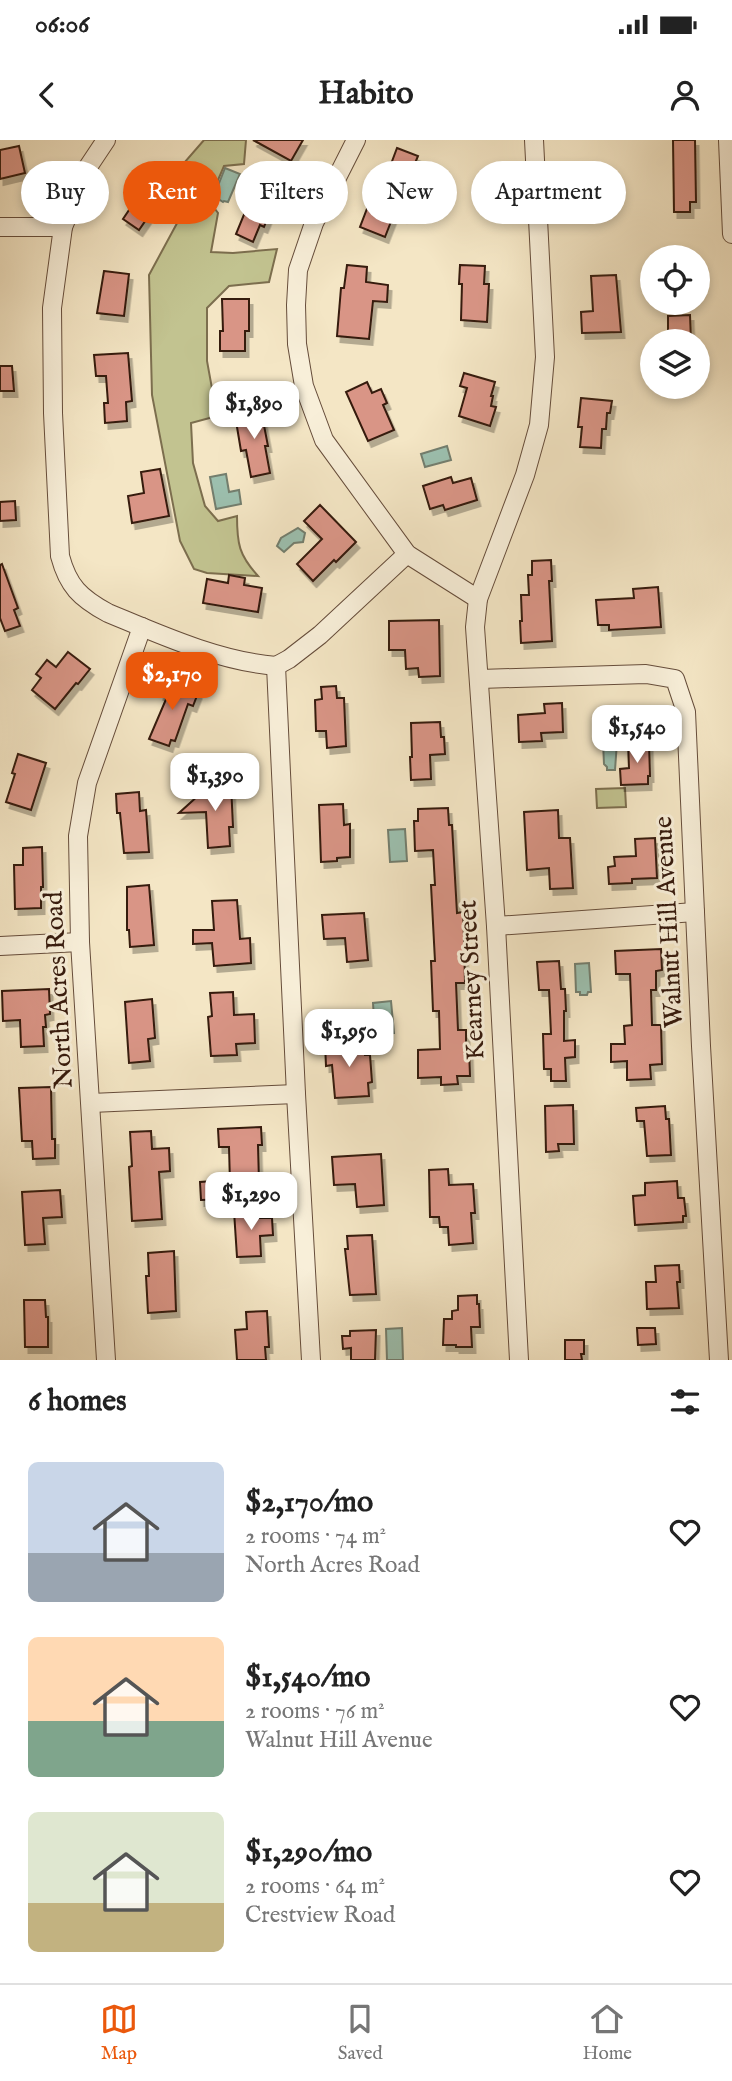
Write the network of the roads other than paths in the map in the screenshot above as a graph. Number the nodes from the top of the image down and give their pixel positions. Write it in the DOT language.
graph roads {
  1 [pos="106,140"];
  2 [pos="356,140"];
  3 [pos="534,140"];
  4 [pos="729,140"];
  5 [pos="0,227"];
  6 [pos="62,227"];
  7 [pos="732,234"];
  8 [pos="407,554"];
  9 [pos="478,598"];
  10 [pos="142,627"];
  11 [pos="276,666"];
  12 [pos="480,679"];
  13 [pos="695,912"];
  14 [pos="496,926"];
  15 [pos="80,942"];
  16 [pos="0,946"];
  17 [pos="296,1094"];
  18 [pos="91,1103"];
  19 [pos="106,1360"];
  20 [pos="311,1360"];
  21 [pos="519,1360"];
  22 [pos="719,1360"];
  1 -- 6 [label="street"];
  2 -- 8 [label="street"];
  3 -- 9 [label="street, Kearney Street"];
  4 -- 7 [label="street"];
  5 -- 6 [label="street"];
  6 -- 10 [label="street"];
  8 -- 9 [label="street"];
  8 -- 11 [label="street"];
  9 -- 12 [label="street, Kearney Street"];
  10 -- 11 [label="street"];
  10 -- 15 [label="street, North Acres Road"];
  11 -- 17 [label="street"];
  12 -- 13 [label="street, Walnut Hill Avenue"];
  12 -- 14 [label="street, Kearney Street"];
  13 -- 14 [label="street"];
  13 -- 22 [label="street, Walnut Hill Avenue"];
  14 -- 21 [label="street, Kearney Street"];
  15 -- 16 [label="street"];
  15 -- 18 [label="street, North Acres Road"];
  17 -- 18 [label="street"];
  17 -- 20 [label="street"];
  18 -- 19 [label="street, North Acres Road"];
}
